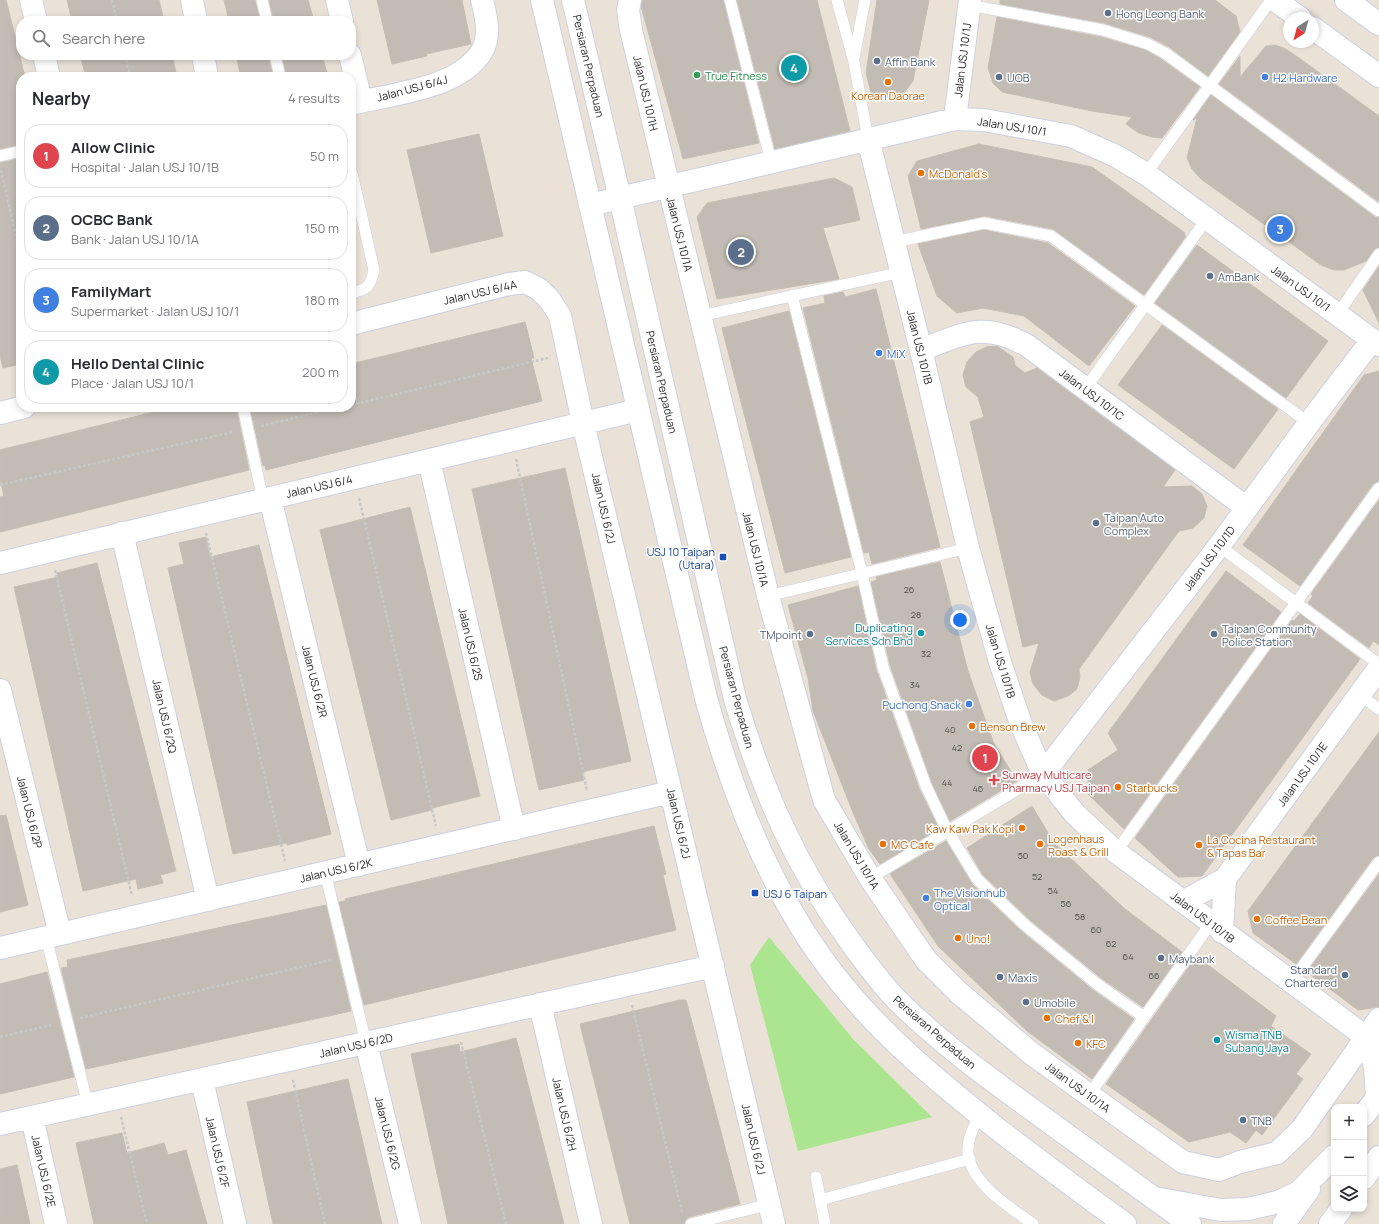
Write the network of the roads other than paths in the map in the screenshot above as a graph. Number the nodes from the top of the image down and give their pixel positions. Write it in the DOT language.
graph roads {
  1 [pos="32,0"];
  2 [pos="192,0"];
  3 [pos="262,0"];
  4 [pos="337,0"];
  5 [pos="482,0"];
  6 [pos="542,0"];
  7 [pos="573,0"];
  8 [pos="630,0"];
  9 [pos="730,0"];
  10 [pos="837,0"];
  11 [pos="865,0"];
  12 [pos="1271,0"];
  13 [pos="1275,0"];
  14 [pos="1346,0"];
  15 [pos="969,2"];
  16 [pos="1292,12"];
  17 [pos="35,16"];
  18 [pos="195,16"];
  19 [pos="265,16"];
  20 [pos="341,16"];
  21 [pos="1379,24"];
  22 [pos="1319,32"];
  23 [pos="45,60"];
  24 [pos="204,60"];
  25 [pos="276,60"];
  26 [pos="351,60"];
  27 [pos="854,62"];
  28 [pos="48,72"];
  29 [pos="206,72"];
  30 [pos="279,72"];
  31 [pos="352,72"];
  32 [pos="1379,76"];
  33 [pos="1210,86"];
  34 [pos="356,103"];
  35 [pos="956,119"];
  36 [pos="868,139"];
  37 [pos="16,152"];
  38 [pos="0,156"];
  39 [pos="771,162"];
  40 [pos="1146,174"];
  41 [pos="668,185"];
  42 [pos="356,191"];
  43 [pos="620,198"];
  44 [pos="590,205"];
  45 [pos="1379,210"];
  46 [pos="1206,220"];
  47 [pos="894,242"];
  48 [pos="1379,254"];
  49 [pos="902,272"];
  50 [pos="356,292"];
  51 [pos="792,295"];
  52 [pos="1146,304"];
  53 [pos="1337,315"];
  54 [pos="700,316"];
  55 [pos="356,323"];
  56 [pos="1375,342"];
  57 [pos="921,350"];
  58 [pos="1085,389"];
  59 [pos="16,409"];
  60 [pos="638,410"];
  61 [pos="244,412"];
  62 [pos="0,413"];
  63 [pos="583,423"];
  64 [pos="1309,423"];
  65 [pos="429,460"];
  66 [pos="1379,488"];
  67 [pos="267,499"];
  68 [pos="1247,508"];
  69 [pos="122,533"];
  70 [pos="1219,546"];
  71 [pos="968,548"];
  72 [pos="0,563"];
  73 [pos="862,573"];
  74 [pos="768,596"];
  75 [pos="1296,603"];
  76 [pos="1379,664"];
  77 [pos="1379,668"];
  78 [pos="0,690"];
  79 [pos="1360,695"];
  80 [pos="1379,709"];
  81 [pos="1043,774"];
  82 [pos="671,792"];
  83 [pos="514,828"];
  84 [pos="948,831"];
  85 [pos="1116,852"];
  86 [pos="1379,862"];
  87 [pos="359,865"];
  88 [pos="325,872"];
  89 [pos="870,878"];
  90 [pos="1225,880"];
  91 [pos="208,900"];
  92 [pos="1183,902"];
  93 [pos="1216,927"];
  94 [pos="53,936"];
  95 [pos="0,948"];
  96 [pos="713,966"];
  97 [pos="1292,981"];
  98 [pos="540,1004"];
  99 [pos="1144,1017"];
  100 [pos="1379,1020"];
  101 [pos="1373,1039"];
  102 [pos="366,1043"];
  103 [pos="202,1080"];
  104 [pos="1089,1095"];
  105 [pos="1378,1096"];
  106 [pos="88,1105"];
  107 [pos="1367,1111"];
  108 [pos="980,1114"];
  109 [pos="32,1117"];
  110 [pos="0,1124"];
  111 [pos="1379,1157"];
  112 [pos="970,1159"];
  113 [pos="1331,1159"];
  114 [pos="1331,1160"];
  115 [pos="1365,1176"];
  116 [pos="816,1177"];
  117 [pos="1152,1197"];
  118 [pos="820,1200"];
  119 [pos="1339,1212"];
  120 [pos="1351,1212"];
  121 [pos="772,1214"];
  122 [pos="687,1220"];
  123 [pos="1117,1220"];
  124 [pos="56,1224"];
  125 [pos="235,1224"];
  126 [pos="410,1224"];
  127 [pos="591,1224"];
  128 [pos="825,1224"];
  129 [pos="1033,1224"];
  130 [pos="1190,1224"];
  131 [pos="1284,1224"];
  132 [pos="1330,1224"];
  133 [pos="1348,1224"];
  1 -- 17 [label="street"];
  2 -- 18 [label="street"];
  3 -- 19 [label="lane"];
  4 -- 20 [label="street"];
  5 -- 34 [label="street, Jalan USJ 6/4J"];
  6 -- 44 [label="street"];
  7 -- 43 [label="street, Persiaran Perpaduan"];
  8 -- 41 [label="street, Jalan USJ 10/1H"];
  9 -- 39 [label="lane"];
  10 -- 27 [label="lane"];
  11 -- 27 [label="lane"];
  12 -- 33 [label="lane"];
  13 -- 16 [label="street"];
  14 -- 21 [label="street"];
  15 -- 33 [label="lane"];
  15 -- 35 [label="street, Jalan USJ 10/1J"];
  22 -- 32 [label="street"];
  23 -- 28 [label="street"];
  24 -- 29 [label="street"];
  25 -- 30 [label="lane"];
  26 -- 31 [label="street"];
  27 -- 36 [label="lane"];
  33 -- 40 [label="lane"];
  33 -- 45 [label="lane"];
  35 -- 36 [label="street, Jalan USJ 10/1"];
  35 -- 40 [label="street, Jalan USJ 10/1"];
  36 -- 39 [label="street, Jalan USJ 10/1"];
  36 -- 47 [label="street, Jalan USJ 10/1B"];
  37 -- 38 [label="lane"];
  39 -- 41 [label="street, Jalan USJ 10/1"];
  40 -- 46 [label="street, Jalan USJ 10/1"];
  41 -- 43 [label="street, Jalan USJ 10/1"];
  41 -- 54 [label="street, Jalan USJ 10/1A"];
  42 -- 50 [label="lane"];
  43 -- 44 [label="street, Jalan USJ 10/1"];
  43 -- 117 [label="street, Persiaran Perpaduan"];
  44 -- 60 [label="street"];
  46 -- 52 [label="lane"];
  46 -- 53 [label="street, Jalan USJ 10/1"];
  47 -- 49 [label="street, Jalan USJ 10/1B"];
  47 -- 52 [label="lane"];
  48 -- 53 [label="lane"];
  49 -- 51 [label="lane"];
  49 -- 57 [label="street, Jalan USJ 10/1B"];
  51 -- 54 [label="lane"];
  51 -- 73 [label="lane"];
  52 -- 58 [label="lane"];
  52 -- 64 [label="lane"];
  53 -- 56 [label="street, Jalan USJ 10/1"];
  54 -- 74 [label="street, Jalan USJ 10/1A"];
  55 -- 63 [label="street, Jalan USJ 6/4A"];
  56 -- 64 [label="street, Jalan USJ 10/1D"];
  57 -- 58 [label="street, Jalan USJ 10/1C"];
  57 -- 71 [label="street, Jalan USJ 10/1B"];
  58 -- 68 [label="street, Jalan USJ 10/1C"];
  59 -- 62 [label="street"];
  60 -- 63 [label="street, Jalan USJ 6/4"];
  60 -- 108 [label="street"];
  61 -- 67 [label="lane"];
  63 -- 65 [label="street, Jalan USJ 6/4"];
  63 -- 82 [label="street, Jalan USJ 6/2J"];
  64 -- 68 [label="street, Jalan USJ 10/1D"];
  65 -- 67 [label="street, Jalan USJ 6/4"];
  65 -- 83 [label="street, Jalan USJ 6/2S"];
  66 -- 75 [label="lane"];
  67 -- 69 [label="street, Jalan USJ 6/4"];
  67 -- 87 [label="street, Jalan USJ 6/2R"];
  68 -- 70 [label="street, Jalan USJ 10/1D"];
  69 -- 72 [label="street, Jalan USJ 6/4"];
  69 -- 91 [label="street, Jalan USJ 6/2Q"];
  70 -- 75 [label="lane"];
  70 -- 81 [label="street, Jalan USJ 10/1D"];
  71 -- 73 [label="lane"];
  71 -- 81 [label="street, Jalan USJ 10/1B"];
  73 -- 74 [label="lane"];
  73 -- 84 [label="lane"];
  74 -- 89 [label="street, Jalan USJ 10/1A"];
  75 -- 76 [label="lane"];
  75 -- 85 [label="lane"];
  77 -- 79 [label="street, Jalan USJ 10/1E"];
  78 -- 94 [label="street, Jalan USJ 6/2P"];
  79 -- 80 [label="lane"];
  79 -- 90 [label="street, Jalan USJ 10/1E"];
  81 -- 84 [label="lane"];
  81 -- 85 [label="street, Jalan USJ 10/1B"];
  82 -- 83 [label="street, Jalan USJ 6/2K"];
  82 -- 96 [label="street, Jalan USJ 6/2J"];
  83 -- 87 [label="street, Jalan USJ 6/2K"];
  84 -- 89 [label="lane"];
  84 -- 99 [label="lane"];
  85 -- 92 [label="street, Jalan USJ 10/1B"];
  86 -- 97 [label="lane"];
  87 -- 88 [label="street, Jalan USJ 6/2K"];
  88 -- 91 [label="street, Jalan USJ 6/2K"];
  88 -- 102 [label="lane"];
  89 -- 104 [label="street, Jalan USJ 10/1A"];
  90 -- 92 [label="street, Jalan USJ 10/1E"];
  90 -- 93 [label="street"];
  91 -- 94 [label="street, Jalan USJ 6/2K"];
  92 -- 93 [label="street, Jalan USJ 10/1B"];
  93 -- 97 [label="street, Jalan USJ 10/1B"];
  93 -- 99 [label="lane"];
  94 -- 95 [label="street, Jalan USJ 6/2K"];
  94 -- 106 [label="lane"];
  96 -- 98 [label="street, Jalan USJ 6/2D"];
  96 -- 121 [label="street, Jalan USJ 6/2J"];
  97 -- 101 [label="street, Jalan USJ 10/1B"];
  98 -- 102 [label="street, Jalan USJ 6/2D"];
  98 -- 127 [label="street, Jalan USJ 6/2H"];
  99 -- 104 [label="lane"];
  100 -- 101 [label="street, Jalan USJ 10/1A"];
  101 -- 104 [label="street, Jalan USJ 10/1A"];
  101 -- 105 [label="street"];
  102 -- 103 [label="street, Jalan USJ 6/2D"];
  102 -- 126 [label="street, Jalan USJ 6/2G"];
  103 -- 106 [label="street, Jalan USJ 6/2D"];
  103 -- 125 [label="street, Jalan USJ 6/2F"];
  105 -- 107 [label="street"];
  106 -- 109 [label="street, Jalan USJ 6/2D"];
  108 -- 112 [label="lane"];
  108 -- 123 [label="street"];
  109 -- 110 [label="street, Jalan USJ 6/2D"];
  109 -- 124 [label="street, Jalan USJ 6/2E"];
  111 -- 115 [label="street"];
  112 -- 118 [label="lane"];
  112 -- 129 [label="lane"];
  113 -- 117 [label="street"];
  114 -- 131 [label="street"];
  116 -- 118 [label="lane"];
  117 -- 130 [label="street, Persiaran Perpaduan"];
  118 -- 128 [label="lane"];
  119 -- 132 [label="street"];
  120 -- 133 [label="street"];
  121 -- 122 [label="lane"];
}
